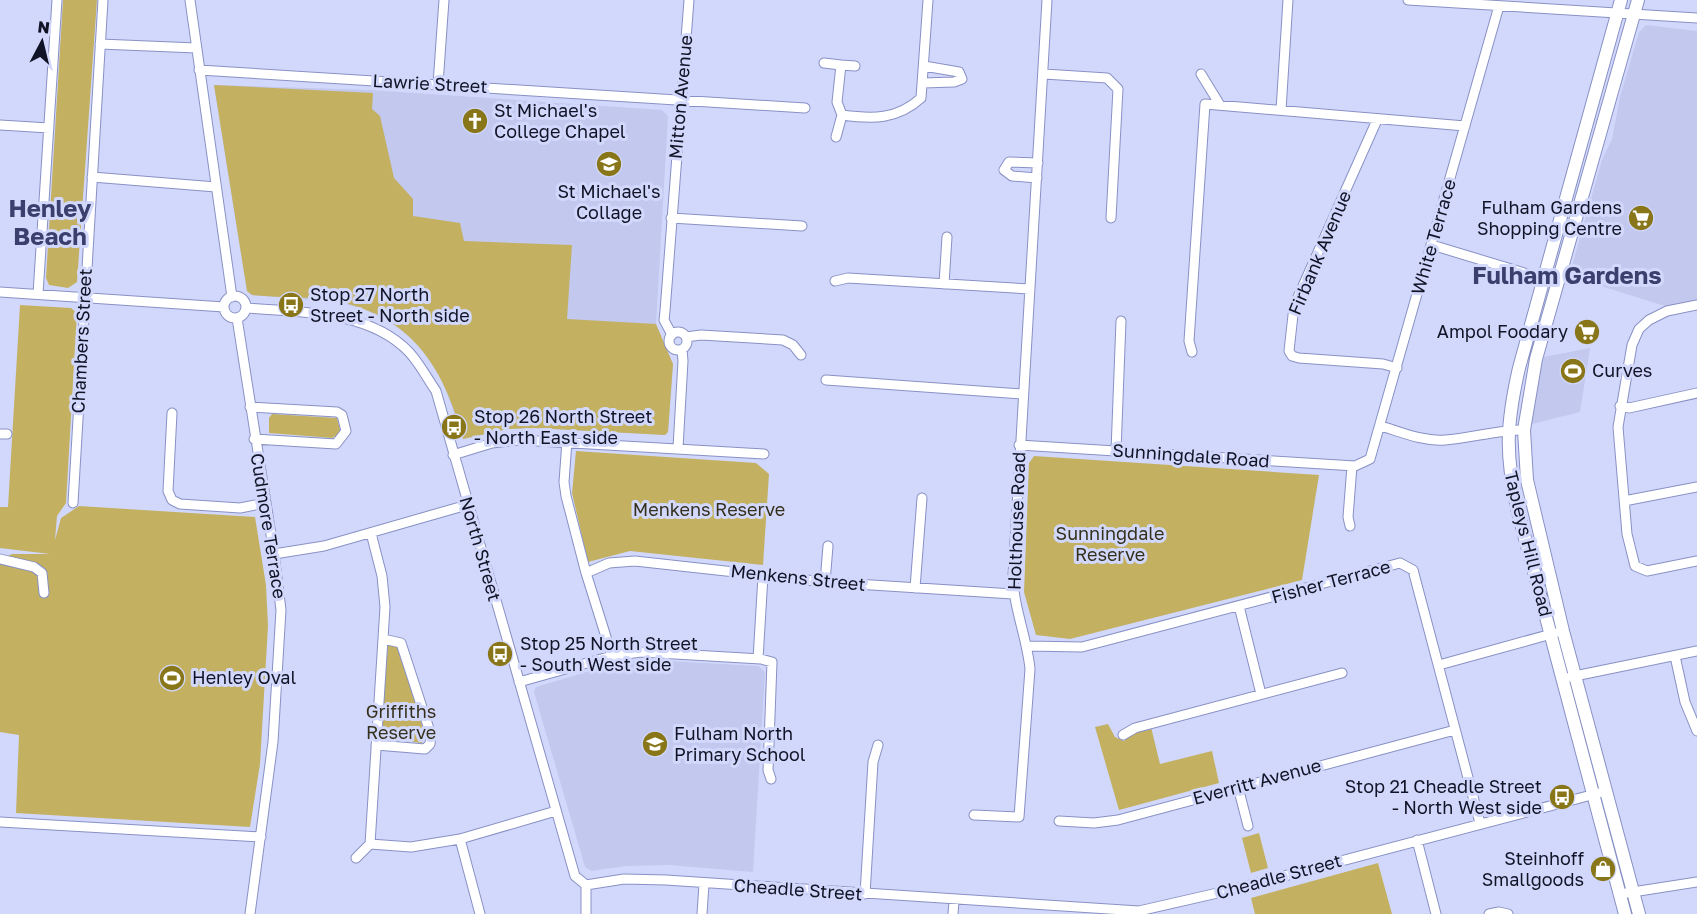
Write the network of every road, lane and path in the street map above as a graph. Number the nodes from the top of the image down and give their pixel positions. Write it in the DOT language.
graph roads {
  1 [pos="57,0"];
  2 [pos="103,0"];
  3 [pos="190,0"];
  4 [pos="444,0"];
  5 [pos="688,0"];
  6 [pos="928,0"];
  7 [pos="1047,0"];
  8 [pos="1288,0"];
  9 [pos="1408,0"];
  10 [pos="1418,0"];
  11 [pos="1621,0"];
  12 [pos="1638,0"];
  13 [pos="1499,6"];
  14 [pos="1618,13"];
  15 [pos="1635,14"];
  16 [pos="1697,18"];
  17 [pos="100,44"];
  18 [pos="196,48"];
  19 [pos="824,63"];
  20 [pos="841,65"];
  21 [pos="855,66"];
  22 [pos="924,66"];
  23 [pos="199,70"];
  24 [pos="1044,74"];
  25 [pos="1201,74"];
  26 [pos="923,82"];
  27 [pos="438,84"];
  28 [pos="680,100"];
  29 [pos="1220,105"];
  30 [pos="805,108"];
  31 [pos="1281,110"];
  32 [pos="842,116"];
  33 [pos="1377,120"];
  34 [pos="0,125"];
  35 [pos="1465,126"];
  36 [pos="49,128"];
  37 [pos="836,137"];
  38 [pos="1038,163"];
  39 [pos="92,177"];
  40 [pos="1037,178"];
  41 [pos="216,187"];
  42 [pos="671,218"];
  43 [pos="1111,218"];
  44 [pos="802,226"];
  45 [pos="946,237"];
  46 [pos="1432,245"];
  47 [pos="1544,279"];
  48 [pos="835,281"];
  49 [pos="944,284"];
  50 [pos="1030,289"];
  51 [pos="0,292"];
  52 [pos="39,294"];
  53 [pos="232,297"];
  54 [pos="84,298"];
  55 [pos="1697,304"];
  56 [pos="224,307"];
  57 [pos="246,308"];
  58 [pos="237,318"];
  59 [pos="1121,321"];
  60 [pos="672,335"];
  61 [pos="686,337"];
  62 [pos="682,349"];
  63 [pos="1192,352"];
  64 [pos="801,355"];
  65 [pos="1397,368"];
  66 [pos="826,380"];
  67 [pos="1697,393"];
  68 [pos="1023,394"];
  69 [pos="1620,406"];
  70 [pos="250,407"];
  71 [pos="172,413"];
  72 [pos="1381,426"];
  73 [pos="1507,430"];
  74 [pos="1524,430"];
  75 [pos="254,439"];
  76 [pos="567,441"];
  77 [pos="1019,445"];
  78 [pos="678,448"];
  79 [pos="1116,451"];
  80 [pos="764,454"];
  81 [pos="453,455"];
  82 [pos="1363,464"];
  83 [pos="1352,466"];
  84 [pos="1697,487"];
  85 [pos="922,498"];
  86 [pos="1624,501"];
  87 [pos="73,503"];
  88 [pos="265,503"];
  89 [pos="467,505"];
  90 [pos="1350,526"];
  91 [pos="371,533"];
  92 [pos="828,546"];
  93 [pos="274,554"];
  94 [pos="0,559"];
  95 [pos="1697,561"];
  96 [pos="585,573"];
  97 [pos="763,576"];
  98 [pos="825,582"];
  99 [pos="915,588"];
  100 [pos="44,593"];
  101 [pos="1013,594"];
  102 [pos="1239,606"];
  103 [pos="1563,631"];
  104 [pos="1550,634"];
  105 [pos="383,639"];
  106 [pos="1028,646"];
  107 [pos="1697,651"];
  108 [pos="612,656"];
  109 [pos="1675,656"];
  110 [pos="758,659"];
  111 [pos="1438,665"];
  112 [pos="1342,673"];
  113 [pos="1576,675"];
  114 [pos="1562,679"];
  115 [pos="519,682"];
  116 [pos="1261,694"];
  117 [pos="1455,730"];
  118 [pos="1697,731"];
  119 [pos="1123,735"];
  120 [pos="376,745"];
  121 [pos="878,745"];
  122 [pos="771,779"];
  123 [pos="1238,787"];
  124 [pos="1608,791"];
  125 [pos="1594,794"];
  126 [pos="556,811"];
  127 [pos="974,815"];
  128 [pos="1059,821"];
  129 [pos="0,822"];
  130 [pos="1480,823"];
  131 [pos="1248,826"];
  132 [pos="261,837"];
  133 [pos="460,839"];
  134 [pos="1417,840"];
  135 [pos="370,844"];
  136 [pos="356,858"];
  137 [pos="1697,882"];
  138 [pos="704,884"];
  139 [pos="586,885"];
  140 [pos="1633,891"];
  141 [pos="865,894"];
  142 [pos="1620,894"];
  143 [pos="954,901"];
  144 [pos="1039,910"];
  145 [pos="250,914"];
  146 [pos="480,914"];
  147 [pos="586,914"];
  148 [pos="702,914"];
  149 [pos="953,914"];
  150 [pos="1436,914"];
  151 [pos="1489,914"];
  152 [pos="1508,914"];
  153 [pos="1625,914"];
  154 [pos="1639,914"];
  1 -- 36 [label="street"];
  2 -- 17 [label="street, Chambers Street"];
  3 -- 18 [label="street"];
  4 -- 27 [label="street"];
  5 -- 28 [label="street, Mitton Avenue"];
  6 -- 22 [label="street"];
  7 -- 24 [label="street, Holthouse Road"];
  8 -- 31 [label="street"];
  9 -- 10 [label="street"];
  10 -- 13 [label="street"];
  11 -- 14 [label="main road, Tapleys Hill Road"];
  12 -- 15 [label="main road, Tapleys Hill Road"];
  13 -- 14 [label="street"];
  13 -- 35 [label="street, White Terrace"];
  14 -- 15 [label="street"];
  14 -- 47 [label="main road, Tapleys Hill Road"];
  15 -- 16 [label="street"];
  15 -- 74 [label="main road, Tapleys Hill Road"];
  17 -- 18 [label="street"];
  17 -- 39 [label="street, Chambers Street"];
  18 -- 23 [label="street"];
  19 -- 20 [label="street"];
  20 -- 21 [label="street"];
  20 -- 32 [label="street"];
  22 -- 26 [label="street"];
  22 -- 26 [label="street"];
  23 -- 27 [label="street, Lawrie Street"];
  23 -- 41 [label="street"];
  24 -- 38 [label="street, Holthouse Road"];
  24 -- 43 [label="street"];
  25 -- 29 [label="street"];
  26 -- 32 [label="street"];
  27 -- 28 [label="street, Lawrie Street"];
  28 -- 30 [label="street, Lawrie Street"];
  28 -- 42 [label="street, Mitton Avenue"];
  29 -- 31 [label="street"];
  29 -- 63 [label="street"];
  31 -- 33 [label="street"];
  32 -- 37 [label="street"];
  33 -- 35 [label="street"];
  33 -- 65 [label="street, Firbank Avenue"];
  34 -- 36 [label="street"];
  35 -- 46 [label="street, White Terrace"];
  36 -- 52 [label="street"];
  38 -- 40 [label="street, Holthouse Road"];
  38 -- 40 [label="street"];
  39 -- 41 [label="street"];
  39 -- 54 [label="street, Chambers Street"];
  40 -- 50 [label="street, Holthouse Road"];
  41 -- 53 [label="street"];
  42 -- 44 [label="street"];
  42 -- 60 [label="street, Mitton Avenue"];
  45 -- 49 [label="street"];
  46 -- 47 [label="street"];
  46 -- 65 [label="street, White Terrace"];
  47 -- 73 [label="main road, Tapleys Hill Road"];
  48 -- 49 [label="street"];
  49 -- 50 [label="street"];
  50 -- 68 [label="street, Holthouse Road"];
  51 -- 52 [label="street"];
  52 -- 54 [label="street"];
  53 -- 56 [label="street"];
  53 -- 57 [label="street"];
  54 -- 56 [label="street"];
  54 -- 87 [label="street, Chambers Street"];
  55 -- 69 [label="street"];
  56 -- 58 [label="street"];
  57 -- 58 [label="street"];
  57 -- 81 [label="street, North Street"];
  58 -- 70 [label="street, Cudmore Terrace"];
  59 -- 79 [label="street"];
  60 -- 61 [label="street"];
  60 -- 62 [label="street"];
  61 -- 62 [label="street"];
  61 -- 64 [label="street"];
  62 -- 78 [label="street"];
  65 -- 72 [label="street, White Terrace"];
  66 -- 68 [label="street"];
  67 -- 69 [label="street"];
  68 -- 77 [label="street, Holthouse Road"];
  69 -- 86 [label="street"];
  70 -- 75 [label="street, Cudmore Terrace"];
  70 -- 75 [label="street"];
  71 -- 88 [label="street"];
  72 -- 73 [label="street"];
  72 -- 82 [label="street, White Terrace"];
  73 -- 74 [label="street"];
  73 -- 104 [label="main road, Tapleys Hill Road"];
  74 -- 103 [label="main road, Tapleys Hill Road"];
  75 -- 88 [label="street, Cudmore Terrace"];
  76 -- 78 [label="street"];
  76 -- 81 [label="street"];
  76 -- 96 [label="street"];
  77 -- 79 [label="street, Sunningdale Road"];
  77 -- 101 [label="street, Holthouse Road"];
  78 -- 80 [label="street"];
  79 -- 83 [label="street, Sunningdale Road"];
  81 -- 89 [label="street, North Street"];
  82 -- 83 [label="street, Sunningdale Road"];
  83 -- 90 [label="street"];
  84 -- 86 [label="street"];
  85 -- 99 [label="street"];
  86 -- 95 [label="street"];
  88 -- 93 [label="street, Cudmore Terrace"];
  89 -- 91 [label="street"];
  89 -- 115 [label="street, North Street"];
  91 -- 93 [label="street"];
  91 -- 105 [label="street"];
  92 -- 98 [label="street"];
  93 -- 132 [label="street, Cudmore Terrace"];
  94 -- 100 [label="street"];
  96 -- 97 [label="street, Menkens Street"];
  96 -- 108 [label="street"];
  97 -- 98 [label="street, Menkens Street"];
  97 -- 110 [label="street"];
  98 -- 99 [label="street, Menkens Street"];
  99 -- 101 [label="street, Menkens Street"];
  101 -- 106 [label="street, Holthouse Road"];
  102 -- 106 [label="street, Fisher Terrace"];
  102 -- 111 [label="street, Fisher Terrace"];
  102 -- 116 [label="street"];
  103 -- 104 [label="street"];
  103 -- 113 [label="main road, Tapleys Hill Road"];
  104 -- 111 [label="street"];
  104 -- 114 [label="main road, Tapleys Hill Road"];
  105 -- 120 [label="street"];
  105 -- 120 [label="street"];
  106 -- 127 [label="street, Holthouse Road"];
  107 -- 109 [label="street"];
  108 -- 110 [label="street"];
  108 -- 115 [label="street"];
  109 -- 113 [label="street"];
  109 -- 118 [label="street"];
  110 -- 122 [label="street"];
  111 -- 117 [label="street, Fisher Terrace"];
  112 -- 116 [label="street"];
  113 -- 114 [label="street"];
  113 -- 124 [label="main road, Tapleys Hill Road"];
  114 -- 125 [label="main road, Tapleys Hill Road"];
  115 -- 126 [label="street, North Street"];
  116 -- 119 [label="street"];
  117 -- 123 [label="street, Everritt Avenue"];
  117 -- 130 [label="street, Fisher Terrace"];
  120 -- 135 [label="street"];
  121 -- 141 [label="street"];
  123 -- 128 [label="street, Everritt Avenue"];
  123 -- 131 [label="street"];
  124 -- 125 [label="street, Cheadle Street"];
  124 -- 140 [label="main road, Tapleys Hill Road"];
  125 -- 130 [label="street, Cheadle Street"];
  125 -- 142 [label="main road, Tapleys Hill Road"];
  126 -- 133 [label="street"];
  126 -- 139 [label="street, North Street"];
  129 -- 132 [label="street"];
  130 -- 134 [label="street, Cheadle Street"];
  132 -- 145 [label="street, Cudmore Terrace"];
  133 -- 135 [label="street"];
  133 -- 146 [label="street"];
  134 -- 144 [label="street, Cheadle Street"];
  134 -- 150 [label="street"];
  135 -- 136 [label="street"];
  137 -- 140 [label="street"];
  138 -- 139 [label="street, Cheadle Street"];
  138 -- 141 [label="street, Cheadle Street"];
  138 -- 148 [label="street"];
  139 -- 147 [label="street"];
  140 -- 142 [label="street"];
  140 -- 154 [label="main road, Tapleys Hill Road"];
  141 -- 143 [label="street, Cheadle Street"];
  142 -- 153 [label="main road, Tapleys Hill Road"];
  143 -- 144 [label="street, Cheadle Street"];
  143 -- 149 [label="street"];
  151 -- 152 [label="street"];
}
